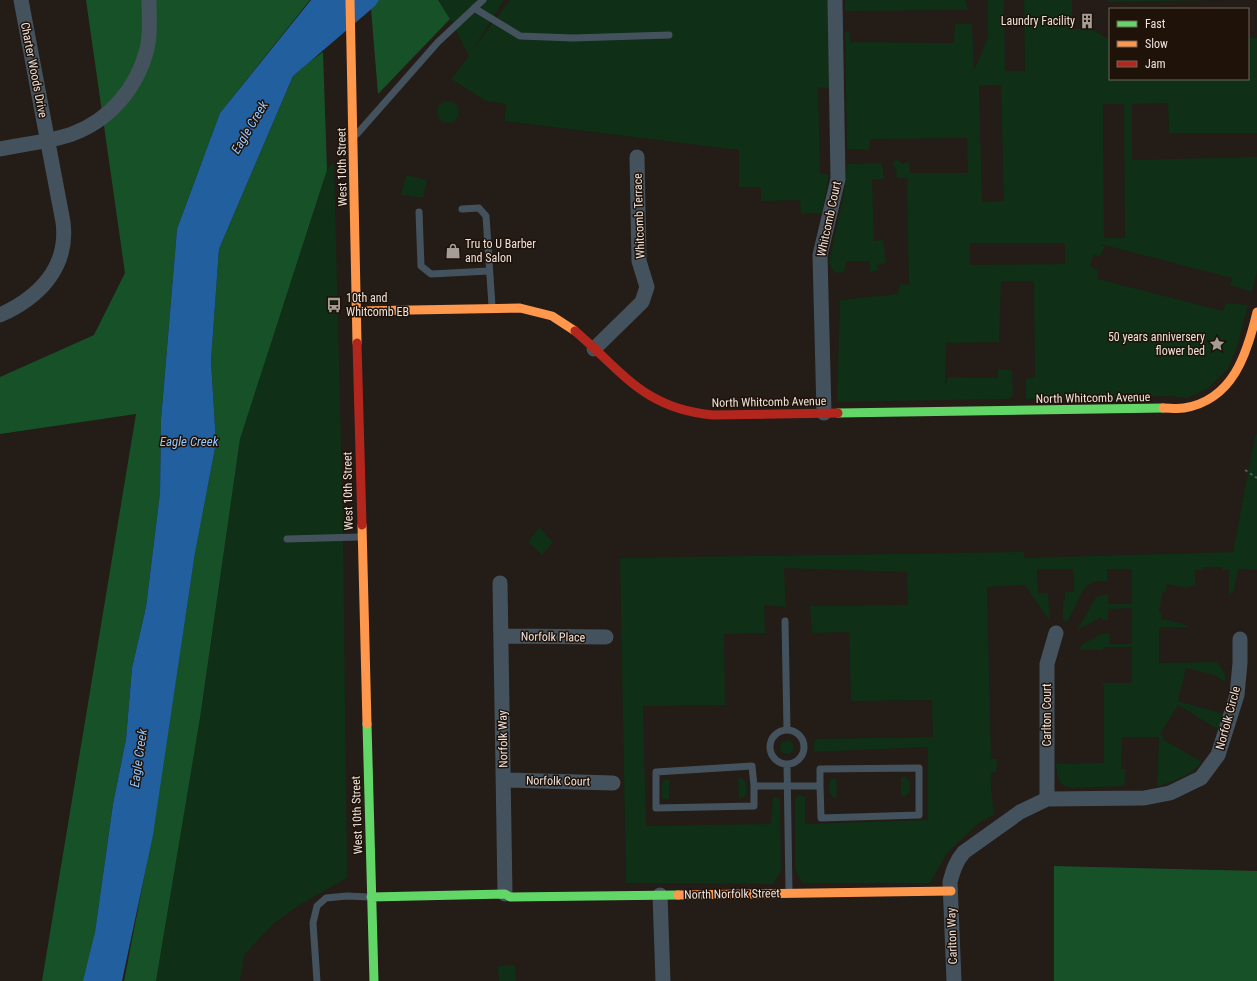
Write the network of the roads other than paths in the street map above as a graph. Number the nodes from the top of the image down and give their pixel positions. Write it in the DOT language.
graph roads {
  1 [pos="21,0"];
  2 [pos="149,0"];
  3 [pos="350,0"];
  4 [pos="483,0"];
  5 [pos="835,0"];
  6 [pos="474,8"];
  7 [pos="669,35"];
  8 [pos="354,138"];
  9 [pos="48,140"];
  10 [pos="0,149"];
  11 [pos="637,157"];
  12 [pos="462,209"];
  13 [pos="419,212"];
  14 [pos="489,270"];
  15 [pos="492,308"];
  16 [pos="356,311"];
  17 [pos="1257,312"];
  18 [pos="0,315"];
  19 [pos="594,349"];
  20 [pos="824,413"];
  21 [pos="362,537"];
  22 [pos="287,538"];
  23 [pos="500,584"];
  24 [pos="784,621"];
  25 [pos="1056,633"];
  26 [pos="501,636"];
  27 [pos="606,637"];
  28 [pos="1240,639"];
  29 [pos="787,730"];
  30 [pos="787,764"];
  31 [pos="504,780"];
  32 [pos="613,783"];
  33 [pos="754,786"];
  34 [pos="787,786"];
  35 [pos="820,786"];
  36 [pos="1047,799"];
  37 [pos="951,891"];
  38 [pos="789,893"];
  39 [pos="505,894"];
  40 [pos="660,895"];
  41 [pos="371,897"];
  42 [pos="317,981"];
  43 [pos="374,981"];
  44 [pos="663,981"];
  45 [pos="954,981"];
  1 -- 9 [label="street, Charter Woods Drive"];
  2 -- 9 [label="street"];
  3 -- 8 [label="street, West 10th Street"];
  4 -- 6 [label="lane"];
  5 -- 20 [label="street, Whitcomb Court"];
  6 -- 7 [label="lane"];
  6 -- 8 [label="lane"];
  8 -- 16 [label="street, West 10th Street"];
  9 -- 10 [label="street"];
  9 -- 18 [label="street, Charter Woods Drive"];
  11 -- 19 [label="street, Whitcomb Terrace"];
  12 -- 14 [label="lane"];
  13 -- 14 [label="lane"];
  14 -- 15 [label="lane"];
  15 -- 16 [label="street, North Whitcomb Avenue"];
  15 -- 19 [label="street, North Whitcomb Avenue"];
  16 -- 21 [label="street, West 10th Street"];
  17 -- 20 [label="street, North Whitcomb Avenue"];
  19 -- 20 [label="street, North Whitcomb Avenue"];
  21 -- 22 [label="lane"];
  21 -- 41 [label="street, West 10th Street"];
  23 -- 26 [label="street, Norfolk Way"];
  24 -- 29 [label="lane"];
  25 -- 36 [label="street, Carlton Court"];
  26 -- 27 [label="street, Norfolk Place"];
  26 -- 31 [label="street, Norfolk Way"];
  28 -- 36 [label="street, Norfolk Circle"];
  29 -- 30 [label="lane"];
  29 -- 30 [label="lane"];
  30 -- 34 [label="lane"];
  31 -- 32 [label="street, Norfolk Court"];
  31 -- 39 [label="street, Norfolk Way"];
  33 -- 33 [label="lane"];
  33 -- 34 [label="lane"];
  34 -- 35 [label="lane"];
  34 -- 38 [label="lane"];
  35 -- 35 [label="lane"];
  36 -- 37 [label="street"];
  37 -- 38 [label="street, North Norfolk Street"];
  37 -- 45 [label="street, Carlton Way"];
  38 -- 40 [label="street, North Norfolk Street"];
  39 -- 40 [label="street, North Norfolk Street"];
  39 -- 41 [label="street, North Norfolk Street"];
  40 -- 44 [label="street"];
  41 -- 42 [label="lane"];
  41 -- 43 [label="street, West 10th Street"];
}
